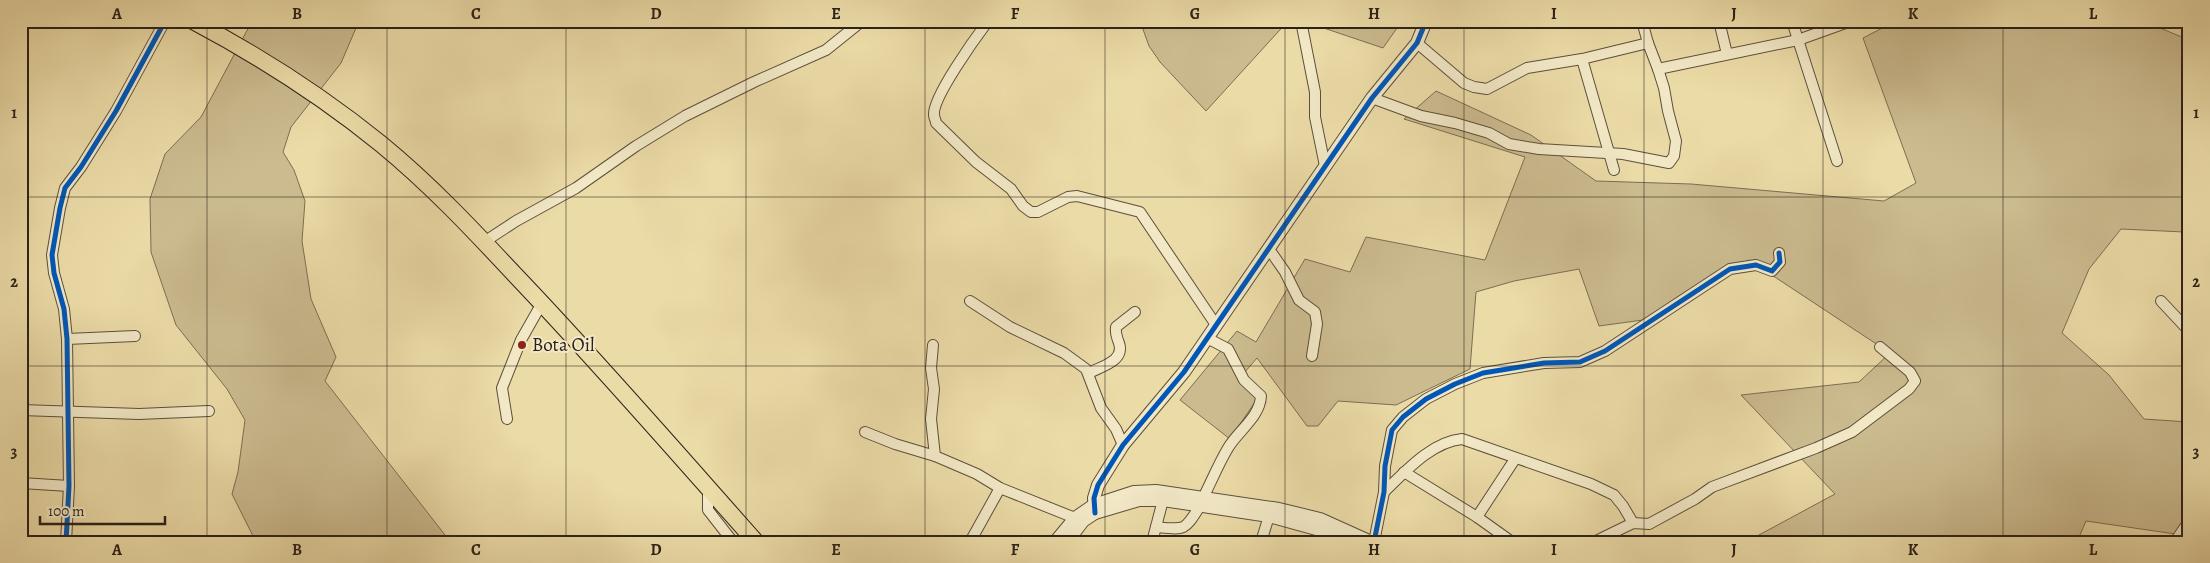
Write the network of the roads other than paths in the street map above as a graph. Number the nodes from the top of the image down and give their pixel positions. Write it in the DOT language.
graph roads {
  1 [pos="165,21"];
  2 [pos="193,21"];
  3 [pos="862,21"];
  4 [pos="988,21"];
  5 [pos="1301,21"];
  6 [pos="1426,21"];
  7 [pos="1642,21"];
  8 [pos="1719,21"];
  9 [pos="1792,21"];
  10 [pos="1851,21"];
  11 [pos="1798,40"];
  12 [pos="1648,43"];
  13 [pos="1417,44"];
  14 [pos="1727,54"];
  15 [pos="1582,59"];
  16 [pos="1658,69"];
  17 [pos="1372,98"];
  18 [pos="1609,153"];
  19 [pos="1837,161"];
  20 [pos="1325,166"];
  21 [pos="1614,170"];
  22 [pos="484,242"];
  23 [pos="1269,249"];
  24 [pos="1780,253"];
  25 [pos="970,301"];
  26 [pos="2161,301"];
  27 [pos="542,303"];
  28 [pos="1135,312"];
  29 [pos="1216,325"];
  30 [pos="2189,331"];
  31 [pos="135,336"];
  32 [pos="1207,338"];
  33 [pos="67,339"];
  34 [pos="933,345"];
  35 [pos="1880,347"];
  36 [pos="1312,356"];
  37 [pos="1089,373"];
  38 [pos="21,410"];
  39 [pos="209,411"];
  40 [pos="68,413"];
  41 [pos="507,419"];
  42 [pos="865,432"];
  43 [pos="1124,445"];
  44 [pos="934,456"];
  45 [pos="1516,459"];
  46 [pos="1404,472"];
  47 [pos="21,483"];
  48 [pos="69,486"];
  49 [pos="708,487"];
  50 [pos="1000,488"];
  51 [pos="1384,492"];
  52 [pos="1163,500"];
  53 [pos="1202,501"];
  54 [pos="1094,509"];
  55 [pos="1269,516"];
  56 [pos="1477,517"];
  57 [pos="1079,520"];
  58 [pos="2189,523"];
  59 [pos="1633,524"];
  60 [pos="1156,528"];
  61 [pos="1321,536"];
  62 [pos="2189,538"];
  63 [pos="66,542"];
  64 [pos="733,542"];
  65 [pos="756,542"];
  66 [pos="970,542"];
  67 [pos="1055,542"];
  68 [pos="1067,542"];
  69 [pos="1152,542"];
  70 [pos="1261,542"];
  71 [pos="1353,542"];
  72 [pos="1373,542"];
  73 [pos="1512,542"];
  74 [pos="1594,542"];
  75 [pos="2176,542"];
  76 [pos="2186,542"];
  1 -- 33 [label="street"];
  2 -- 22 [label="highway"];
  3 -- 22 [label="street"];
  4 -- 29 [label="street"];
  5 -- 20 [label="street"];
  6 -- 13 [label="street"];
  7 -- 12 [label="street"];
  8 -- 14 [label="street"];
  9 -- 11 [label="street"];
  10 -- 11 [label="street"];
  11 -- 14 [label="street"];
  11 -- 19 [label="street"];
  12 -- 15 [label="street"];
  12 -- 16 [label="street"];
  13 -- 15 [label="street"];
  13 -- 17 [label="street"];
  14 -- 16 [label="street"];
  15 -- 18 [label="street"];
  16 -- 18 [label="street"];
  17 -- 18 [label="street"];
  17 -- 20 [label="street"];
  18 -- 21 [label="street"];
  20 -- 23 [label="street"];
  22 -- 27 [label="highway"];
  23 -- 29 [label="street"];
  23 -- 36 [label="street"];
  24 -- 51 [label="street"];
  25 -- 37 [label="street"];
  26 -- 30 [label="street"];
  27 -- 41 [label="street"];
  27 -- 49 [label="highway"];
  28 -- 37 [label="street"];
  29 -- 32 [label="street"];
  31 -- 33 [label="street"];
  32 -- 43 [label="street"];
  32 -- 53 [label="street"];
  33 -- 40 [label="street"];
  34 -- 44 [label="street"];
  35 -- 59 [label="street"];
  37 -- 43 [label="street"];
  38 -- 40 [label="street"];
  39 -- 40 [label="street"];
  40 -- 48 [label="street"];
  42 -- 44 [label="street"];
  43 -- 54 [label="street"];
  44 -- 50 [label="street"];
  45 -- 46 [label="street"];
  45 -- 56 [label="street"];
  45 -- 59 [label="street"];
  46 -- 51 [label="street"];
  46 -- 56 [label="street"];
  47 -- 48 [label="street"];
  48 -- 63 [label="street"];
  49 -- 64 [label="street"];
  49 -- 65 [label="highway"];
  50 -- 57 [label="street"];
  50 -- 66 [label="street"];
  51 -- 72 [label="street"];
  52 -- 53 [label="street"];
  52 -- 54 [label="street"];
  52 -- 60 [label="street"];
  53 -- 54 [label="street"];
  53 -- 55 [label="street"];
  53 -- 60 [label="street"];
  53 -- 72 [label="street"];
  54 -- 57 [label="street"];
  55 -- 61 [label="street"];
  55 -- 70 [label="street"];
  56 -- 73 [label="street"];
  57 -- 67 [label="street"];
  57 -- 68 [label="street"];
  58 -- 75 [label="street"];
  59 -- 74 [label="street"];
  60 -- 69 [label="street"];
  61 -- 71 [label="street"];
  62 -- 76 [label="street"];
}
